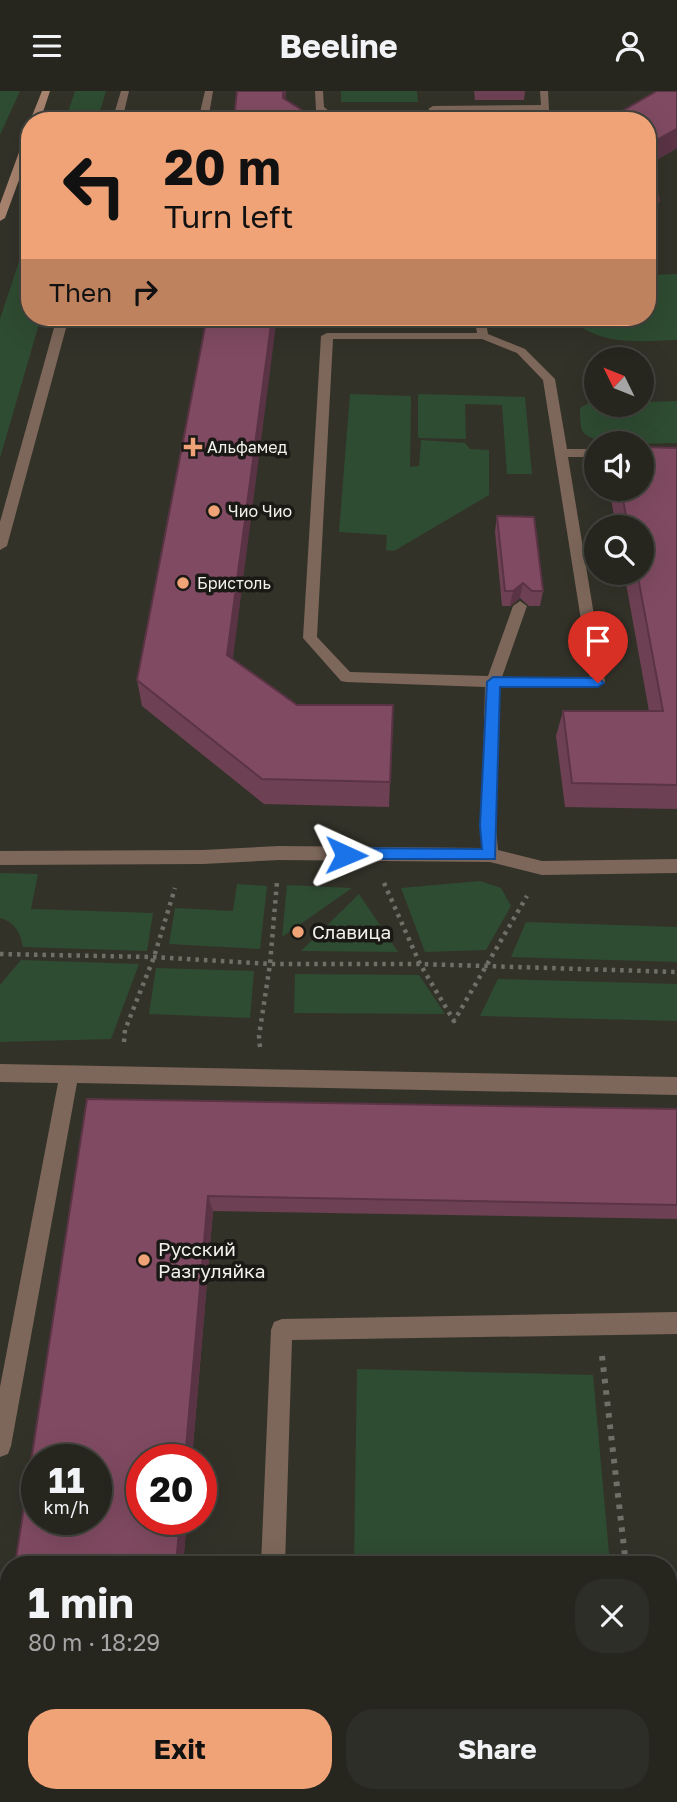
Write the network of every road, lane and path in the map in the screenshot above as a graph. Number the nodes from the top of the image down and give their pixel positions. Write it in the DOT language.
graph roads {
  1 [pos="46,91"];
  2 [pos="125,91"];
  3 [pos="209,91"];
  4 [pos="319,91"];
  5 [pos="544,91"];
  6 [pos="39,112"];
  7 [pos="119,112"];
  8 [pos="205,112"];
  9 [pos="325,112"];
  10 [pos="433,112"];
  11 [pos="21,161"];
  12 [pos="0,218"];
  13 [pos="61,326"];
  14 [pos="481,326"];
  15 [pos="483,336"];
  16 [pos="562,453"];
  17 [pos="584,453"];
  18 [pos="0,545"];
  19 [pos="520,606"];
  20 [pos="493,682"];
  21 [pos="490,855"];
  22 [pos="0,858"];
  23 [pos="677,866"];
  24 [pos="278,869"];
  25 [pos="383,880"];
  26 [pos="176,885"];
  27 [pos="520,909"];
  28 [pos="0,954"];
  29 [pos="153,957"];
  30 [pos="270,964"];
  31 [pos="421,964"];
  32 [pos="488,966"];
  33 [pos="677,972"];
  34 [pos="125,1030"];
  35 [pos="258,1035"];
  36 [pos="0,1073"];
  37 [pos="69,1075"];
  38 [pos="677,1086"];
  39 [pos="677,1323"];
  40 [pos="599,1324"];
  41 [pos="0,1446"];
  42 [pos="273,1556"];
  43 [pos="625,1556"];
  1 -- 6 [label="street"];
  2 -- 7 [label="lane"];
  3 -- 8 [label="lane"];
  4 -- 9 [label="lane"];
  5 -- 10 [label="lane"];
  11 -- 12 [label="street"];
  13 -- 18 [label="lane"];
  14 -- 15 [label="lane"];
  15 -- 16 [label="lane"];
  15 -- 20 [label="lane"];
  16 -- 17 [label="lane"];
  16 -- 20 [label="lane"];
  19 -- 20 [label="lane"];
  20 -- 21 [label="lane"];
  21 -- 22 [label="lane"];
  21 -- 23 [label="lane"];
  24 -- 30 [label="path"];
  25 -- 31 [label="path"];
  26 -- 29 [label="path"];
  27 -- 32 [label="path"];
  28 -- 29 [label="path"];
  29 -- 30 [label="path"];
  29 -- 34 [label="path"];
  30 -- 31 [label="path"];
  30 -- 35 [label="path"];
  31 -- 32 [label="path"];
  31 -- 32 [label="path"];
  32 -- 33 [label="path"];
  36 -- 37 [label="lane"];
  37 -- 38 [label="lane"];
  37 -- 41 [label="lane"];
  39 -- 40 [label="lane"];
  40 -- 42 [label="lane"];
  40 -- 43 [label="path"];
}
